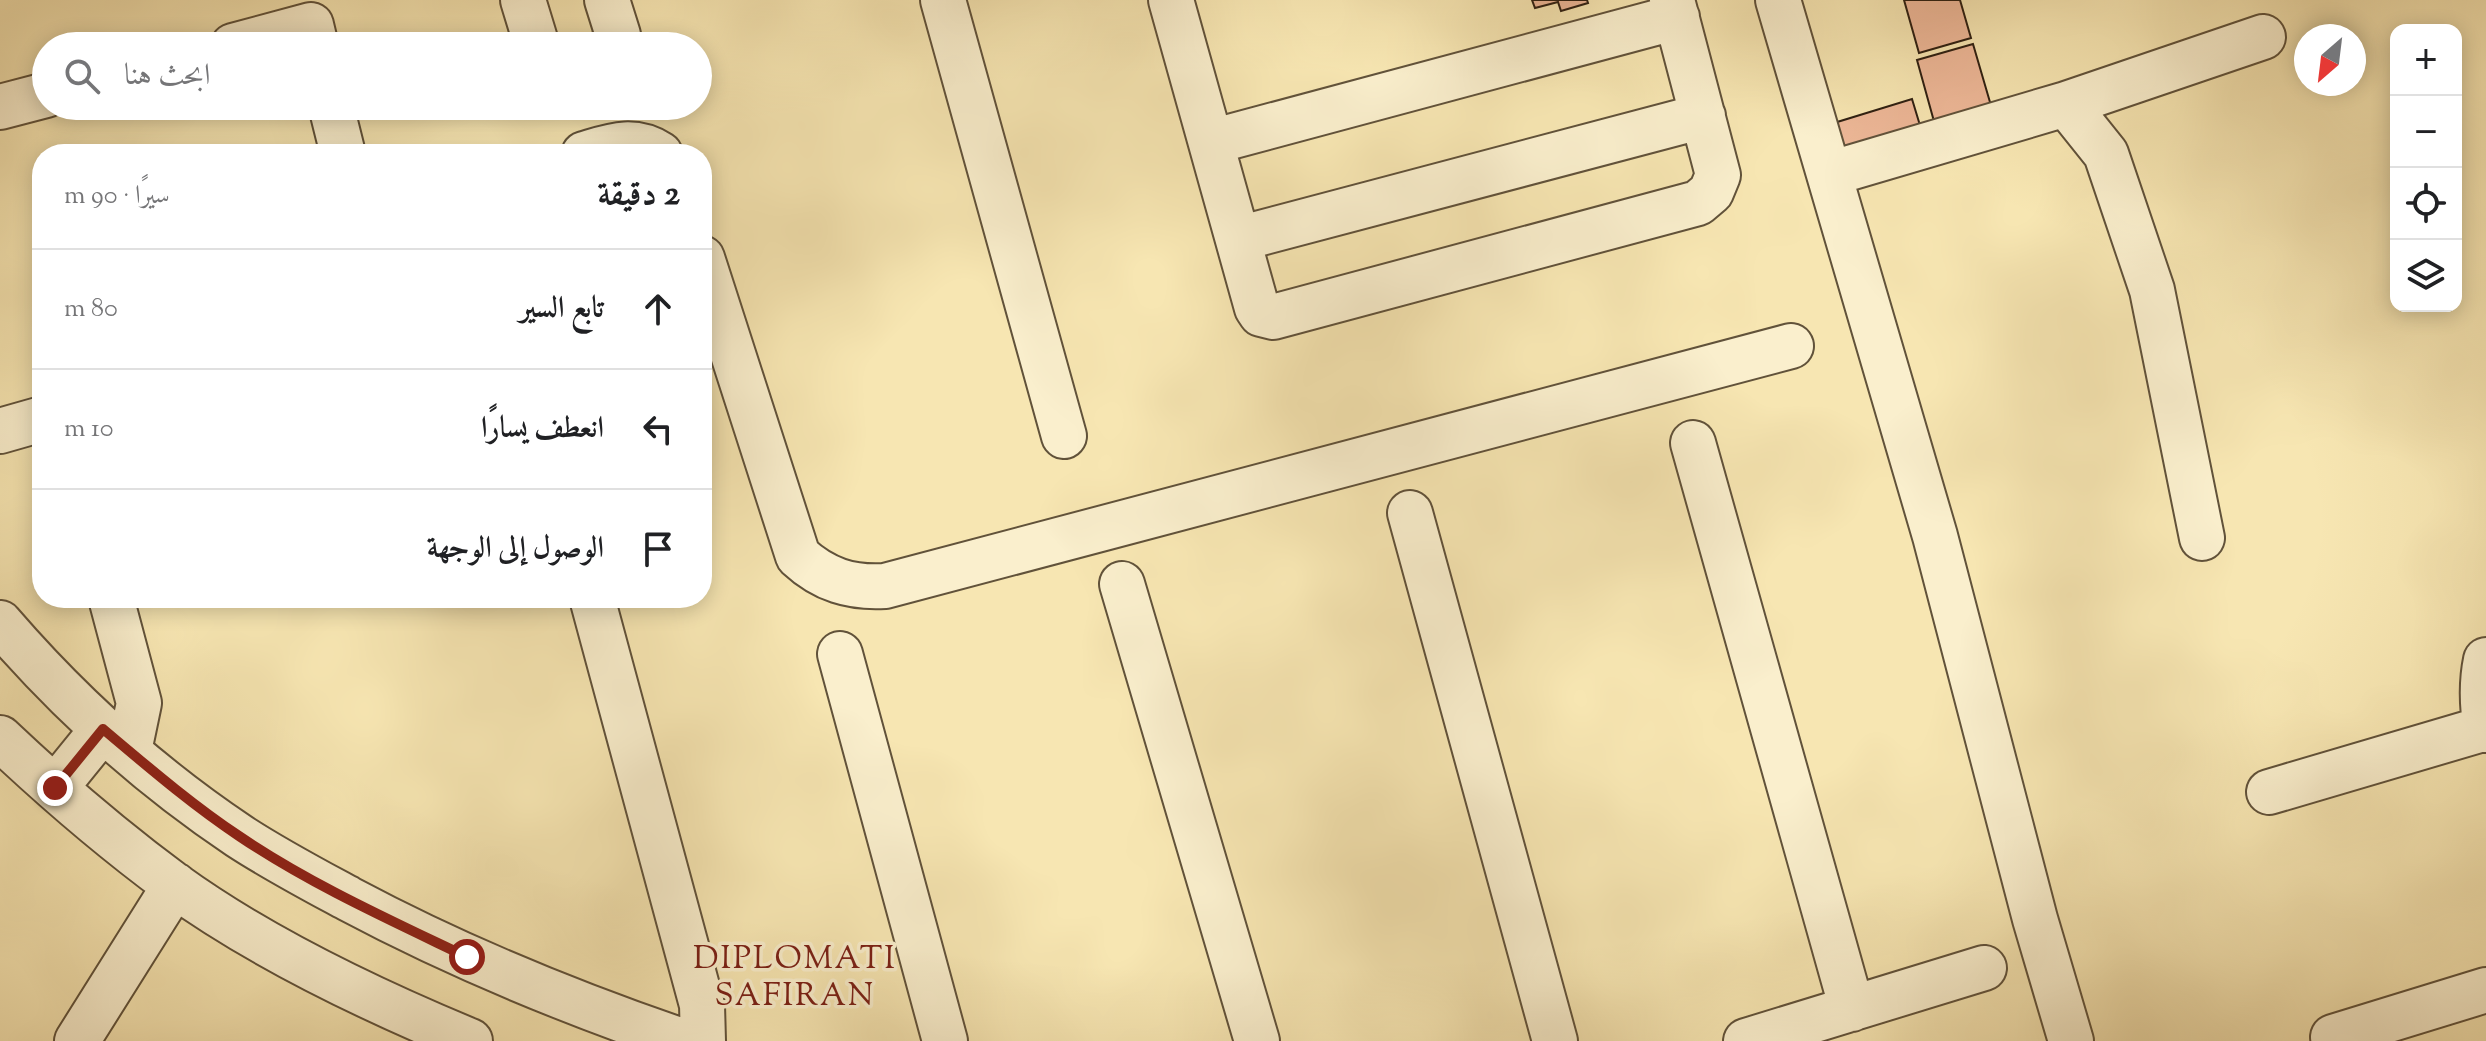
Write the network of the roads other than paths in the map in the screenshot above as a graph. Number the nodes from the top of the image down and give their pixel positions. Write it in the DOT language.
graph roads {
  1 [pos="523,0"];
  2 [pos="607,0"];
  3 [pos="943,0"];
  4 [pos="1171,0"];
  5 [pos="1778,0"];
  6 [pos="1674,9"];
  7 [pos="285,32"];
  8 [pos="313,32"];
  9 [pos="533,32"];
  10 [pos="617,32"];
  11 [pos="2263,37"];
  12 [pos="32,99"];
  13 [pos="2066,104"];
  14 [pos="0,107"];
  15 [pos="1703,116"];
  16 [pos="334,120"];
  17 [pos="1211,142"];
  18 [pos="340,144"];
  19 [pos="1829,174"];
  20 [pos="1238,239"];
  21 [pos="712,289"];
  22 [pos="1791,346"];
  23 [pos="32,422"];
  24 [pos="0,431"];
  25 [pos="1064,436"];
  26 [pos="1693,443"];
  27 [pos="1410,513"];
  28 [pos="2202,538"];
  29 [pos="1122,584"];
  30 [pos="114,608"];
  31 [pos="595,608"];
  32 [pos="0,623"];
  33 [pos="840,654"];
  34 [pos="2486,660"];
  35 [pos="2486,729"];
  36 [pos="0,738"];
  37 [pos="116,740"];
  38 [pos="55,788"];
  39 [pos="2269,792"];
  40 [pos="175,885"];
  41 [pos="1984,968"];
  42 [pos="2486,990"];
  43 [pos="1852,1009"];
  44 [pos="441,1036"];
  45 [pos="2333,1037"];
  46 [pos="77,1041"];
  47 [pos="682,1041"];
  48 [pos="703,1041"];
  49 [pos="945,1041"];
  50 [pos="1257,1041"];
  51 [pos="1555,1041"];
  52 [pos="1746,1041"];
  53 [pos="2071,1041"];
  1 -- 9 [label="street"];
  2 -- 10 [label="street"];
  3 -- 25 [label="street"];
  4 -- 17 [label="street"];
  5 -- 19 [label="street"];
  6 -- 15 [label="street"];
  6 -- 17 [label="street"];
  7 -- 8 [label="street"];
  11 -- 13 [label="street"];
  12 -- 14 [label="street"];
  13 -- 19 [label="street"];
  13 -- 28 [label="street"];
  15 -- 20 [label="street"];
  15 -- 20 [label="street"];
  16 -- 18 [label="street"];
  17 -- 20 [label="street"];
  19 -- 53 [label="street"];
  21 -- 22 [label="street"];
  23 -- 24 [label="street"];
  26 -- 43 [label="street"];
  27 -- 51 [label="street"];
  29 -- 50 [label="street"];
  30 -- 37 [label="street"];
  31 -- 48 [label="street"];
  32 -- 37 [label="street"];
  33 -- 49 [label="street"];
  34 -- 35 [label="street"];
  35 -- 39 [label="street"];
  36 -- 38 [label="street"];
  37 -- 38 [label="street"];
  37 -- 47 [label="street"];
  38 -- 40 [label="street"];
  40 -- 44 [label="street"];
  40 -- 46 [label="street"];
  41 -- 43 [label="street"];
  42 -- 45 [label="street"];
  43 -- 52 [label="street"];
}
